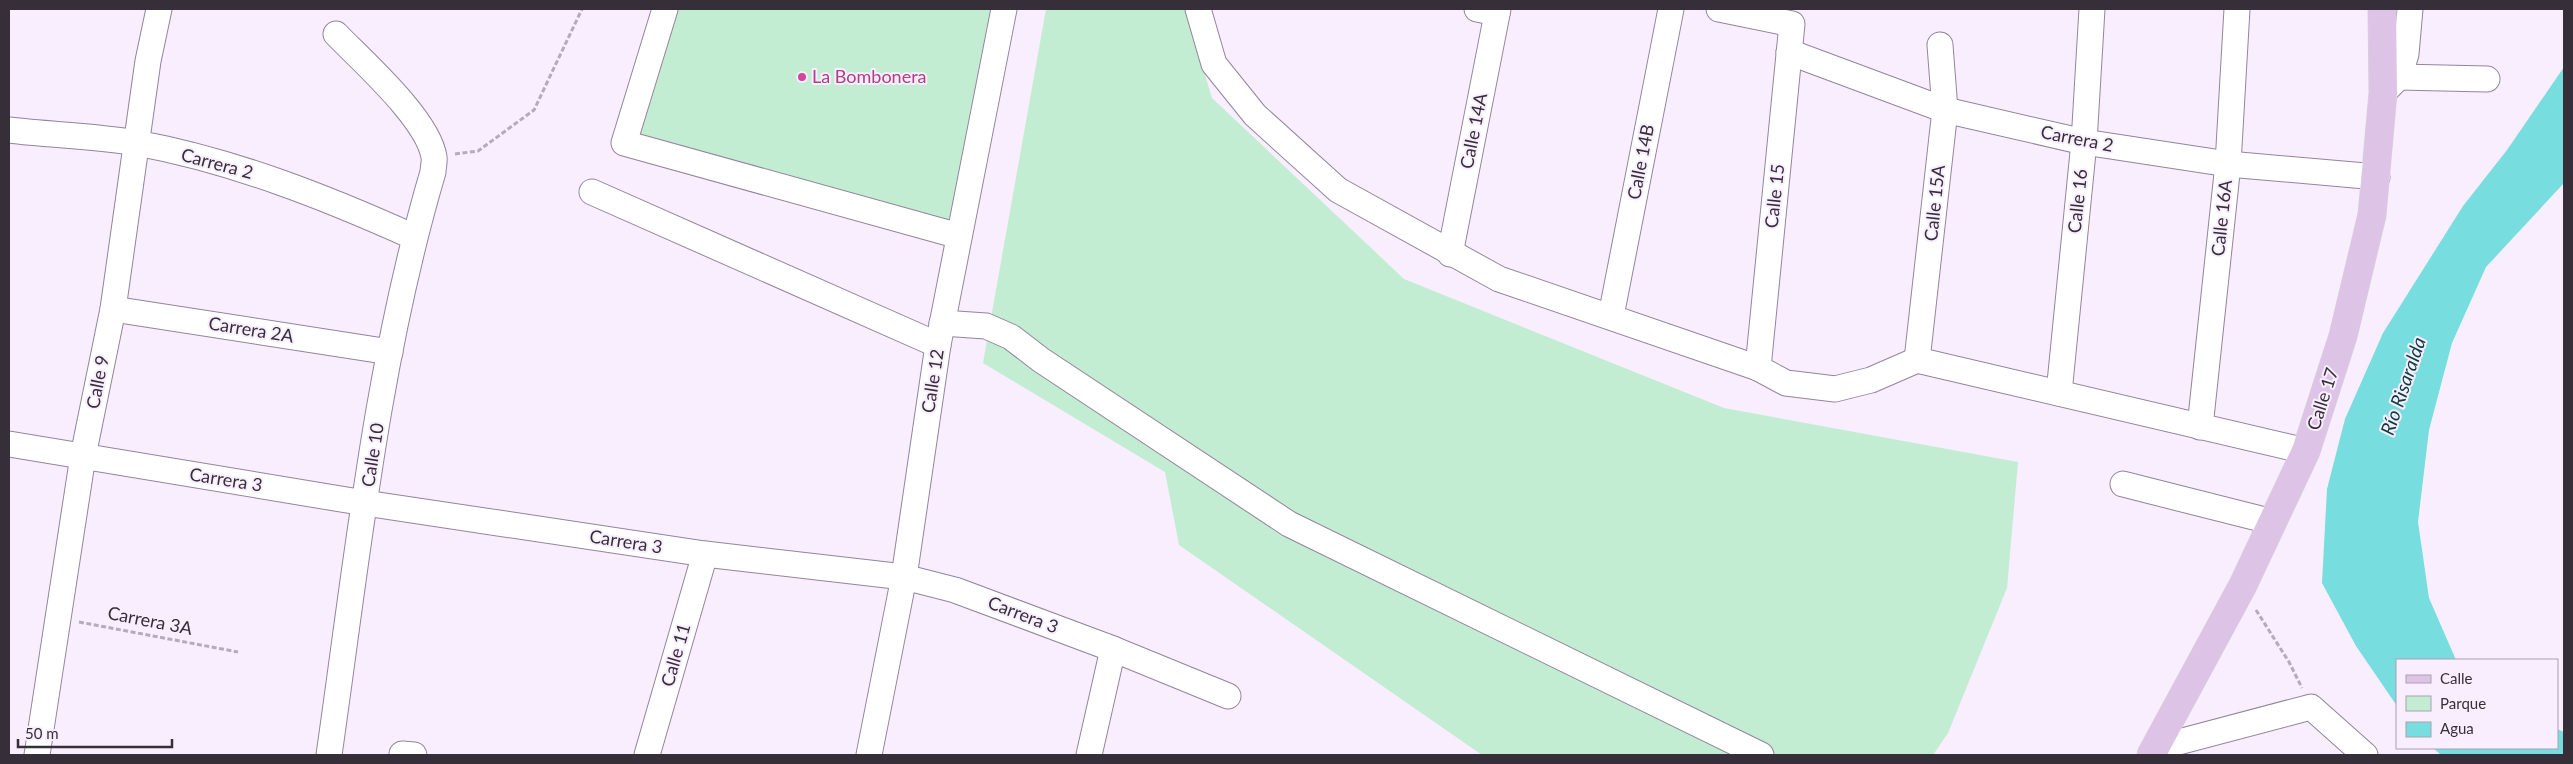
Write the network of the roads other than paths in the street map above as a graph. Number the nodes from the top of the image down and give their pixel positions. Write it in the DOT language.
graph roads {
  1 [pos="159,9"];
  2 [pos="665,9"];
  3 [pos="1004,9"];
  4 [pos="1198,9"];
  5 [pos="1671,9"];
  6 [pos="1719,9"];
  7 [pos="2092,9"];
  8 [pos="2237,9"];
  9 [pos="2382,9"];
  10 [pos="2410,9"];
  11 [pos="1490,10"];
  12 [pos="336,34"];
  13 [pos="1940,45"];
  14 [pos="1789,52"];
  15 [pos="2487,80"];
  16 [pos="2391,85"];
  17 [pos="1945,110"];
  18 [pos="9,130"];
  19 [pos="2084,142"];
  20 [pos="136,143"];
  21 [pos="2228,164"];
  22 [pos="2376,177"];
  23 [pos="592,192"];
  24 [pos="959,236"];
  25 [pos="414,237"];
  26 [pos="1450,254"];
  27 [pos="113,309"];
  28 [pos="1611,316"];
  29 [pos="940,334"];
  30 [pos="390,352"];
  31 [pos="1917,360"];
  32 [pos="1758,368"];
  33 [pos="2058,393"];
  34 [pos="2200,427"];
  35 [pos="9,444"];
  36 [pos="2306,451"];
  37 [pos="83,456"];
  38 [pos="2123,484"];
  39 [pos="365,503"];
  40 [pos="2273,522"];
  41 [pos="705,554"];
  42 [pos="904,577"];
  43 [pos="1113,649"];
  44 [pos="1228,696"];
  45 [pos="2154,752"];
  46 [pos="37,755"];
  47 [pos="329,755"];
  48 [pos="647,755"];
  49 [pos="869,755"];
  50 [pos="1089,755"];
  51 [pos="1761,755"];
  52 [pos="2365,755"];
  1 -- 20 [label="street, Calle 9"];
  2 -- 24 [label="street"];
  3 -- 24 [label="street, Calle 12"];
  4 -- 26 [label="street"];
  5 -- 28 [label="street, Calle 14B"];
  6 -- 14 [label="street, Calle 15"];
  7 -- 19 [label="street, Calle 16"];
  8 -- 21 [label="street, Calle 16A"];
  9 -- 16 [label="main road, Calle 17"];
  10 -- 16 [label="street"];
  11 -- 26 [label="street, Calle 14A"];
  12 -- 25 [label="street, Calle 10"];
  13 -- 17 [label="street, Calle 15A"];
  14 -- 17 [label="street, Carrera 2"];
  14 -- 32 [label="street, Calle 15"];
  15 -- 16 [label="street"];
  16 -- 22 [label="main road, Calle 17"];
  17 -- 19 [label="street, Carrera 2"];
  17 -- 31 [label="street, Calle 15A"];
  18 -- 20 [label="street, Carrera 2"];
  19 -- 21 [label="street, Carrera 2"];
  19 -- 33 [label="street, Calle 16"];
  20 -- 25 [label="street, Carrera 2"];
  20 -- 27 [label="street, Calle 9"];
  21 -- 22 [label="street, Carrera 2"];
  21 -- 34 [label="street, Calle 16A"];
  22 -- 36 [label="main road, Calle 17"];
  23 -- 29 [label="street"];
  24 -- 29 [label="street, Calle 12"];
  25 -- 30 [label="street, Calle 10"];
  26 -- 28 [label="street"];
  27 -- 30 [label="street, Carrera 2A"];
  27 -- 37 [label="street, Calle 9"];
  28 -- 32 [label="street"];
  29 -- 42 [label="street, Calle 12"];
  29 -- 51 [label="street"];
  30 -- 39 [label="street, Calle 10"];
  31 -- 32 [label="street"];
  31 -- 33 [label="street"];
  33 -- 34 [label="street"];
  34 -- 36 [label="street"];
  35 -- 37 [label="street, Carrera 3"];
  36 -- 40 [label="main road, Calle 17"];
  37 -- 39 [label="street, Carrera 3"];
  37 -- 46 [label="street, Calle 9"];
  38 -- 40 [label="street"];
  39 -- 41 [label="street, Carrera 3"];
  39 -- 47 [label="street, Calle 10"];
  40 -- 45 [label="main road, Calle 17"];
  41 -- 42 [label="street, Carrera 3"];
  41 -- 48 [label="street, Calle 11"];
  42 -- 43 [label="street, Carrera 3"];
  42 -- 49 [label="street, Calle 12"];
  43 -- 44 [label="street, Carrera 3"];
  43 -- 50 [label="street"];
  45 -- 52 [label="street"];
}
